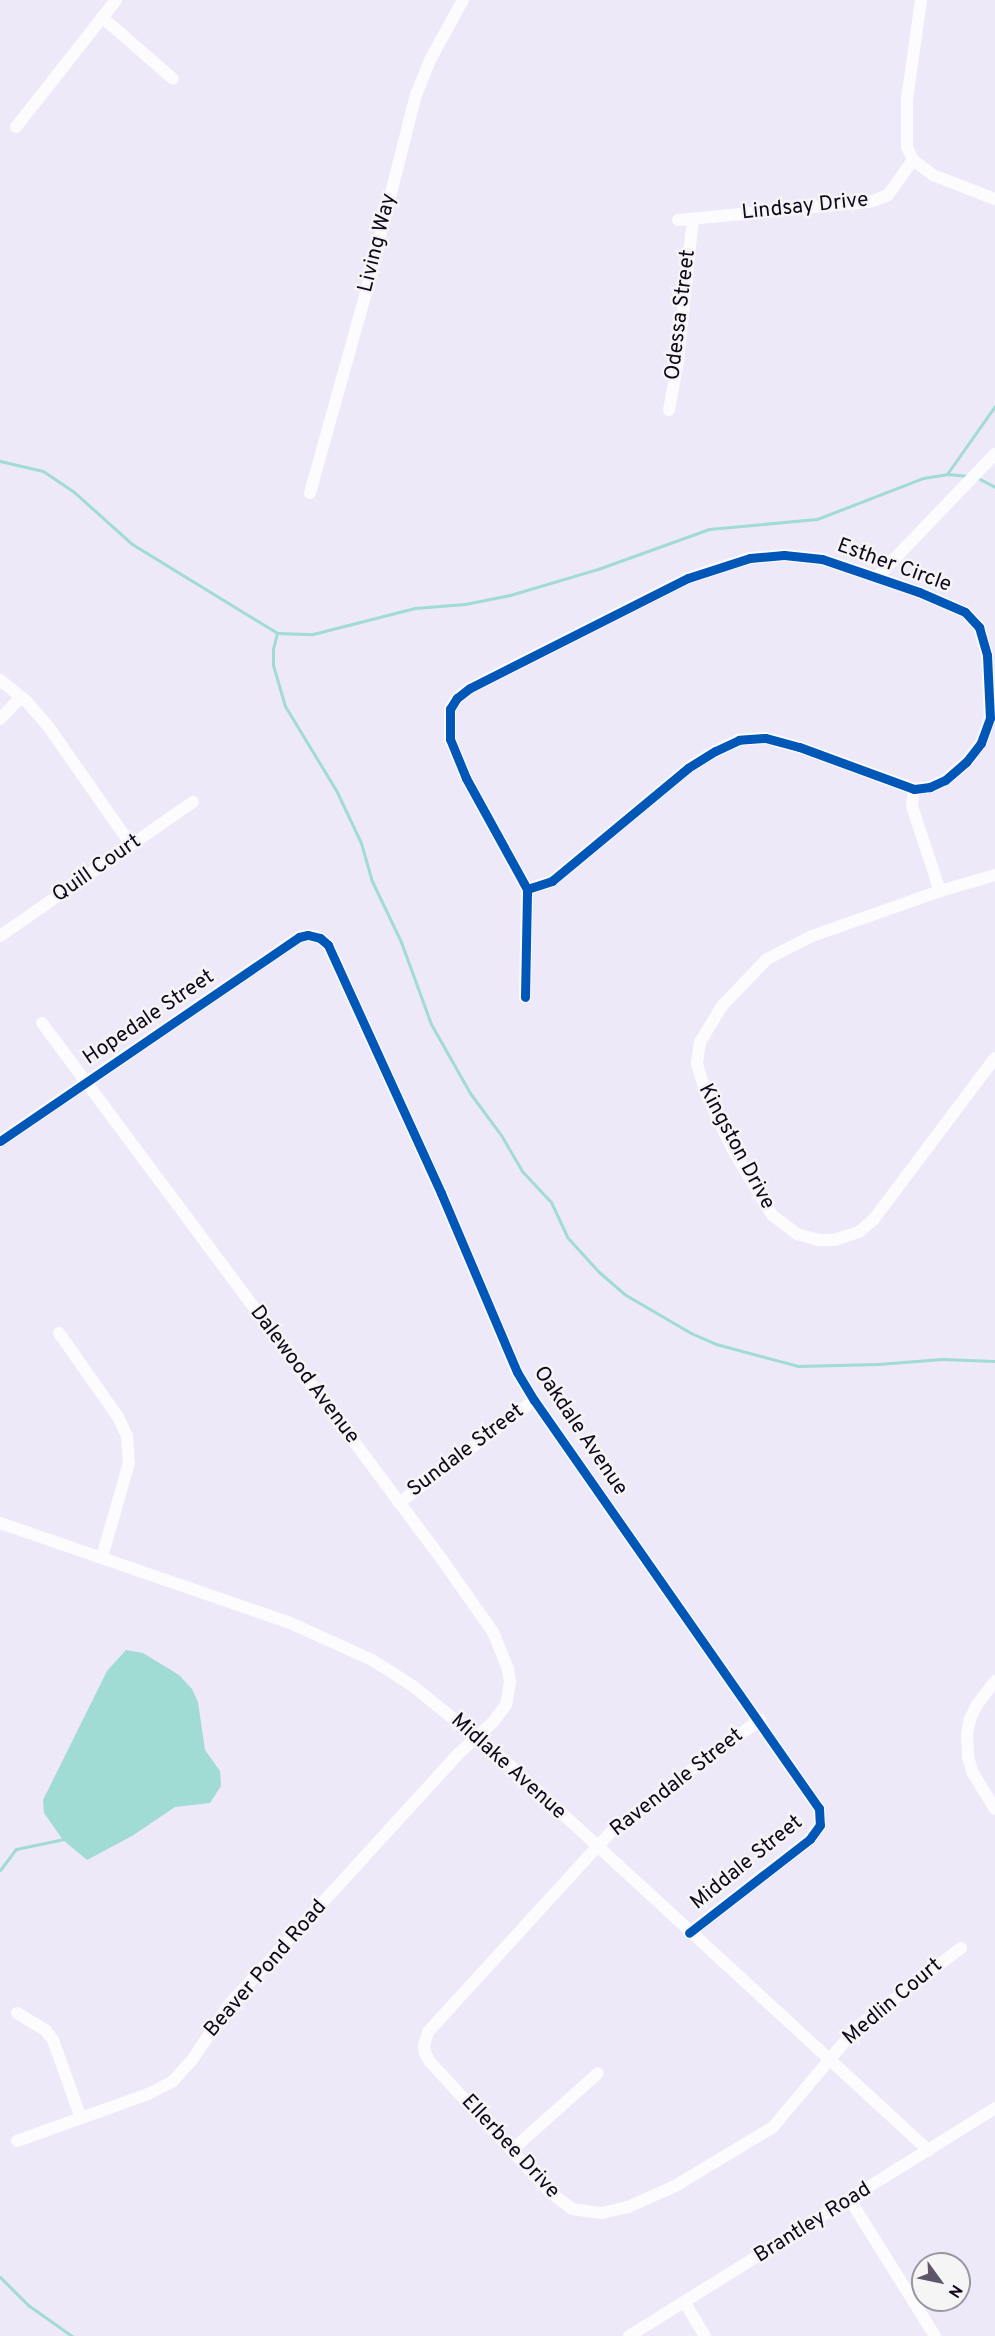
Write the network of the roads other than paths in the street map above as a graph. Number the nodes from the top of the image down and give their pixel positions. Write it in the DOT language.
graph roads {
  1 [pos="116,0"];
  2 [pos="463,0"];
  3 [pos="921,0"];
  4 [pos="102,17"];
  5 [pos="172,79"];
  6 [pos="16,127"];
  7 [pos="913,160"];
  8 [pos="995,199"];
  9 [pos="693,219"];
  10 [pos="678,220"];
  11 [pos="669,410"];
  12 [pos="995,454"];
  13 [pos="310,493"];
  14 [pos="878,576"];
  15 [pos="0,680"];
  16 [pos="21,697"];
  17 [pos="0,719"];
  18 [pos="914,789"];
  19 [pos="194,802"];
  20 [pos="131,845"];
  21 [pos="995,875"];
  22 [pos="527,889"];
  23 [pos="940,891"];
  24 [pos="0,936"];
  25 [pos="320,938"];
  26 [pos="525,997"];
  27 [pos="42,1023"];
  28 [pos="995,1058"];
  29 [pos="85,1083"];
  30 [pos="0,1141"];
  31 [pos="59,1333"];
  32 [pos="534,1400"];
  33 [pos="399,1503"];
  34 [pos="0,1523"];
  35 [pos="102,1557"];
  36 [pos="995,1681"];
  37 [pos="760,1720"];
  38 [pos="477,1737"];
  39 [pos="995,1809"];
  40 [pos="820,1816"];
  41 [pos="596,1848"];
  42 [pos="689,1933"];
  43 [pos="961,1948"];
  44 [pos="17,2013"];
  45 [pos="829,2060"];
  46 [pos="598,2073"];
  47 [pos="995,2108"];
  48 [pos="81,2118"];
  49 [pos="17,2141"];
  50 [pos="512,2150"];
  51 [pos="929,2151"];
  52 [pos="850,2200"];
  53 [pos="685,2303"];
  54 [pos="629,2336"];
  55 [pos="705,2336"];
  56 [pos="935,2336"];
  1 -- 4 [label="street"];
  2 -- 13 [label="street, Living Way"];
  3 -- 7 [label="street"];
  4 -- 5 [label="street"];
  4 -- 6 [label="street"];
  7 -- 8 [label="street"];
  7 -- 9 [label="street, Lindsay Drive"];
  9 -- 10 [label="street, Lindsay Drive"];
  9 -- 11 [label="street, Odessa Street"];
  12 -- 14 [label="street"];
  14 -- 18 [label="street, Esther Circle"];
  14 -- 22 [label="street, Esther Circle"];
  15 -- 16 [label="street"];
  16 -- 17 [label="street"];
  16 -- 20 [label="street"];
  18 -- 22 [label="street"];
  18 -- 23 [label="street"];
  19 -- 20 [label="street, Quill Court"];
  20 -- 24 [label="street, Quill Court"];
  21 -- 23 [label="street, Kingston Drive"];
  22 -- 26 [label="street, Esther Circle"];
  23 -- 28 [label="street, Kingston Drive"];
  25 -- 29 [label="street, Hopedale Street"];
  25 -- 32 [label="street, Oakdale Avenue"];
  27 -- 29 [label="street, Dalewood Avenue"];
  29 -- 30 [label="street, Hopedale Street"];
  29 -- 33 [label="street, Dalewood Avenue"];
  31 -- 35 [label="street"];
  32 -- 33 [label="street, Sundale Street"];
  32 -- 37 [label="street, Oakdale Avenue"];
  33 -- 38 [label="street, Dalewood Avenue"];
  34 -- 35 [label="street, Midlake Avenue"];
  35 -- 38 [label="street, Midlake Avenue"];
  36 -- 39 [label="street"];
  37 -- 40 [label="street, Oakdale Avenue"];
  37 -- 41 [label="street, Ravendale Street"];
  38 -- 41 [label="street, Midlake Avenue"];
  38 -- 48 [label="street, Beaver Pond Road"];
  40 -- 42 [label="street, Middale Street"];
  41 -- 42 [label="street, Midlake Avenue"];
  41 -- 50 [label="street, Ellerbee Drive"];
  42 -- 45 [label="street, Midlake Avenue"];
  43 -- 45 [label="street, Medlin Court"];
  44 -- 48 [label="street"];
  45 -- 50 [label="street, Ellerbee Drive"];
  45 -- 51 [label="street, Midlake Avenue"];
  46 -- 50 [label="street"];
  47 -- 51 [label="street, Brantley Road"];
  48 -- 49 [label="street, Beaver Pond Road"];
  51 -- 52 [label="street, Brantley Road"];
  52 -- 53 [label="street, Brantley Road"];
  52 -- 56 [label="street"];
  53 -- 54 [label="street, Brantley Road"];
  53 -- 55 [label="street"];
}
